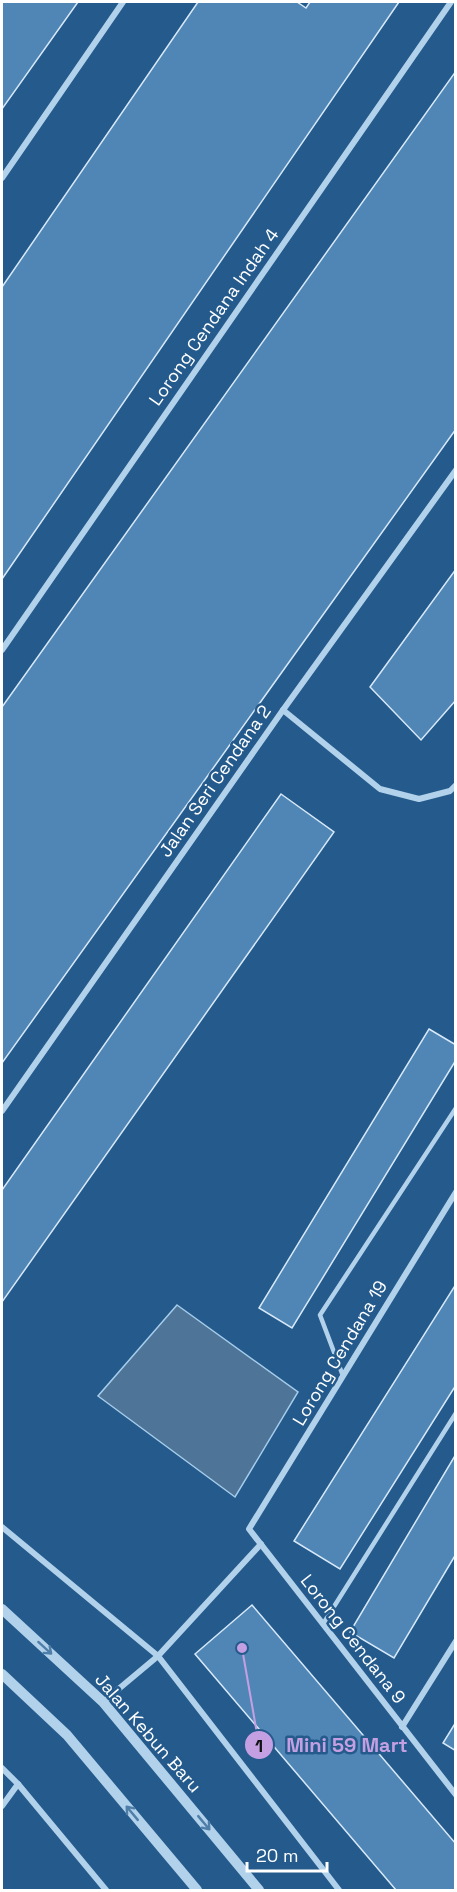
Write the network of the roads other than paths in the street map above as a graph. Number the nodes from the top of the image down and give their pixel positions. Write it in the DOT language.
graph roads {
  1 [pos="123,2"];
  2 [pos="451,2"];
  3 [pos="2,178"];
  4 [pos="456,470"];
  5 [pos="2,650"];
  6 [pos="283,710"];
  7 [pos="456,785"];
  8 [pos="456,1108"];
  9 [pos="2,1111"];
  10 [pos="456,1192"];
  11 [pos="343,1376"];
  12 [pos="456,1413"];
  13 [pos="2,1527"];
  14 [pos="249,1529"];
  15 [pos="261,1544"];
  16 [pos="2,1609"];
  17 [pos="323,1624"];
  18 [pos="456,1641"];
  19 [pos="158,1656"];
  20 [pos="2,1674"];
  21 [pos="103,1702"];
  22 [pos="402,1727"];
  23 [pos="2,1768"];
  24 [pos="18,1784"];
  25 [pos="456,1795"];
  26 [pos="2,1806"];
  27 [pos="106,1890"];
  28 [pos="197,1890"];
  29 [pos="259,1890"];
  30 [pos="339,1890"];
  1 -- 3 [label="street"];
  2 -- 5 [label="street, Lorong Cendana Indah 4"];
  4 -- 6 [label="street, Jalan Seri Cendana 2"];
  6 -- 7 [label="street"];
  6 -- 9 [label="street, Jalan Seri Cendana 2"];
  8 -- 11 [label="lane"];
  10 -- 11 [label="street, Lorong Cendana 19"];
  11 -- 14 [label="street, Lorong Cendana 19"];
  12 -- 17 [label="lane"];
  13 -- 19 [label="street"];
  14 -- 15 [label="street, Lorong Cendana 9"];
  15 -- 17 [label="street, Lorong Cendana 9"];
  15 -- 19 [label="street"];
  16 -- 21 [label="street, Jalan Kebun Baru, one-way"];
  17 -- 22 [label="street, Lorong Cendana 9"];
  18 -- 22 [label="street"];
  19 -- 21 [label="street"];
  19 -- 30 [label="street"];
  28 -- 20 [label="street, one-way"];
  21 -- 29 [label="street, Jalan Kebun Baru, one-way"];
  22 -- 25 [label="street, Lorong Cendana 9"];
  23 -- 24 [label="street"];
  24 -- 26 [label="street"];
  24 -- 27 [label="street"];
}
